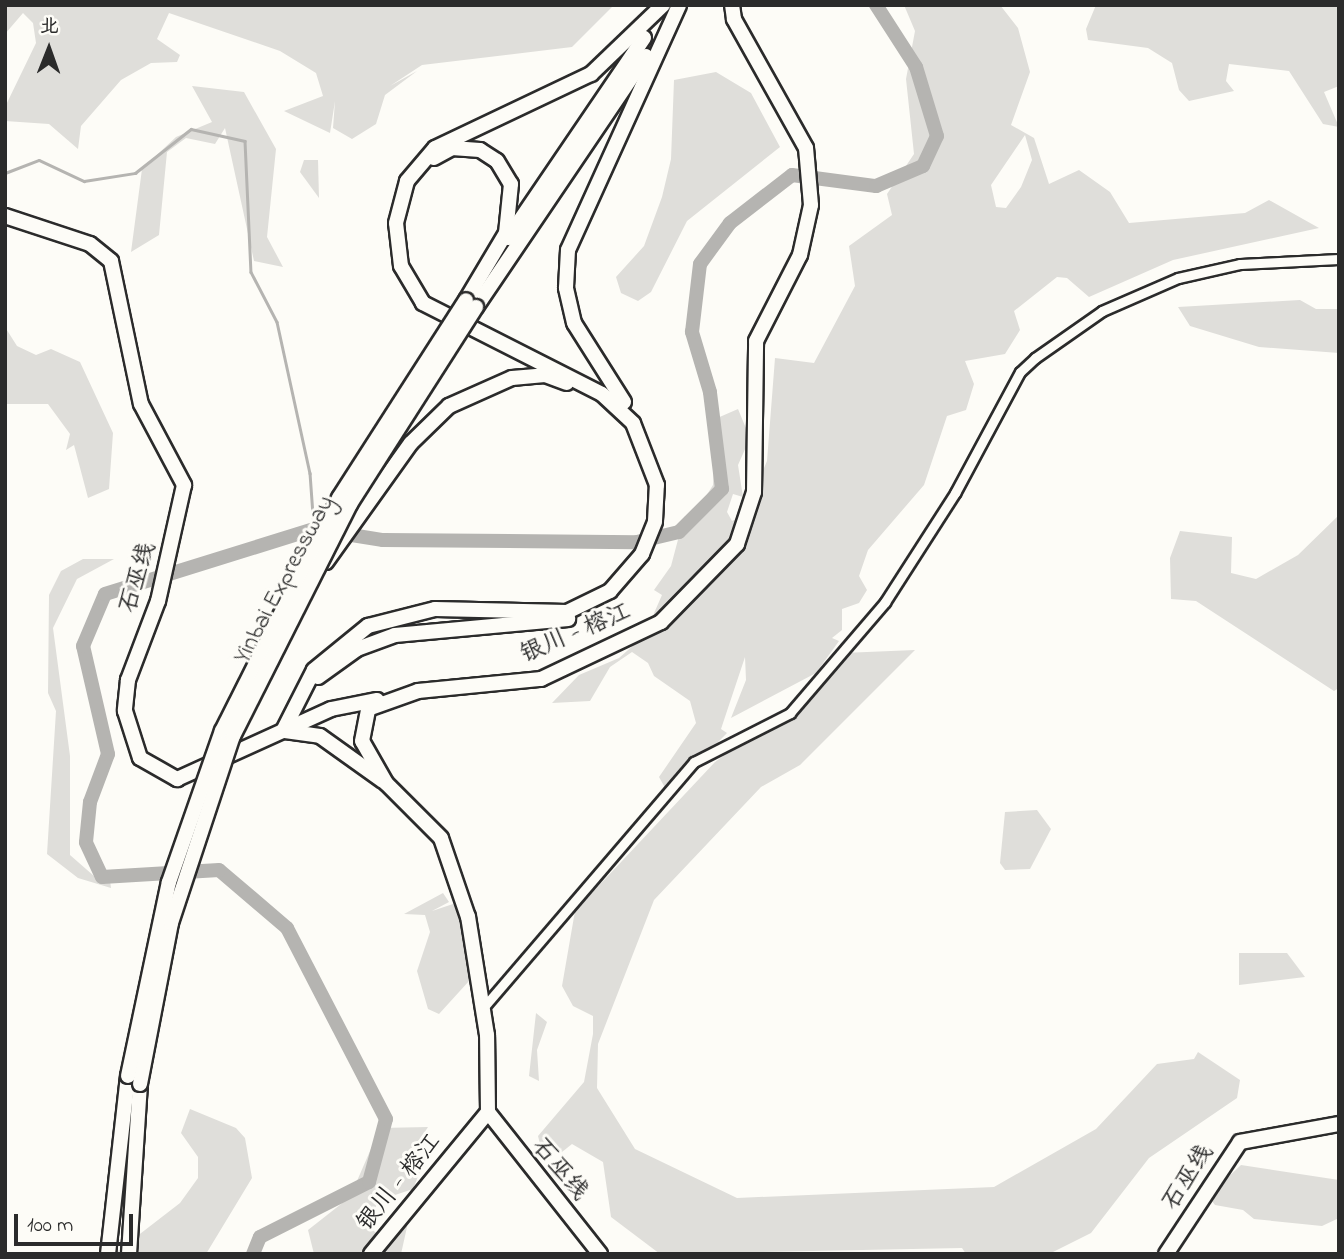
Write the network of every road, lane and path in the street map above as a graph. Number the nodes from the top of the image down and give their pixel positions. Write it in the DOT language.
graph roads {
  1 [pos="664,5"];
  2 [pos="679,5"];
  3 [pos="732,5"];
  4 [pos="5,216"];
  5 [pos="1339,259"];
  6 [pos="471,304"];
  7 [pos="602,394"];
  8 [pos="624,402"];
  9 [pos="661,497"];
  10 [pos="645,556"];
  11 [pos="303,594"];
  12 [pos="388,698"];
  13 [pos="283,731"];
  14 [pos="386,783"];
  15 [pos="483,1008"];
  16 [pos="134,1080"];
  17 [pos="488,1112"];
  18 [pos="1339,1124"];
  19 [pos="108,1254"];
  20 [pos="129,1254"];
  21 [pos="372,1254"];
  22 [pos="600,1254"];
  23 [pos="1166,1254"];
  1 -- 6 [label="highway, Yinbai Expressway"];
  1 -- 7 [label="highway"];
  2 -- 6 [label="highway, Yinbai Expressway"];
  2 -- 8 [label="highway"];
  3 -- 12 [label="highway, 银川 - 榕江"];
  4 -- 13 [label="highway, 石巫线"];
  5 -- 15 [label="street"];
  6 -- 8 [label="highway"];
  6 -- 11 [label="highway, Yinbai Expressway, bridge"];
  6 -- 16 [label="highway, Yinbai Expressway, bridge"];
  7 -- 9 [label="highway"];
  7 -- 11 [label="highway, bridge"];
  8 -- 9 [label="highway"];
  9 -- 10 [label="highway"];
  10 -- 13 [label="highway"];
  10 -- 13 [label="highway"];
  11 -- 16 [label="highway, Yinbai Expressway, bridge"];
  12 -- 13 [label="highway, 银川 - 榕江"];
  12 -- 14 [label="highway"];
  13 -- 14 [label="highway"];
  14 -- 15 [label="highway"];
  15 -- 17 [label="highway"];
  16 -- 19 [label="highway, Yinbai Expressway"];
  16 -- 20 [label="highway, Yinbai Expressway"];
  17 -- 21 [label="highway, 银川 - 榕江"];
  17 -- 22 [label="highway, 石巫线"];
  18 -- 23 [label="highway, 石巫线"];
}
